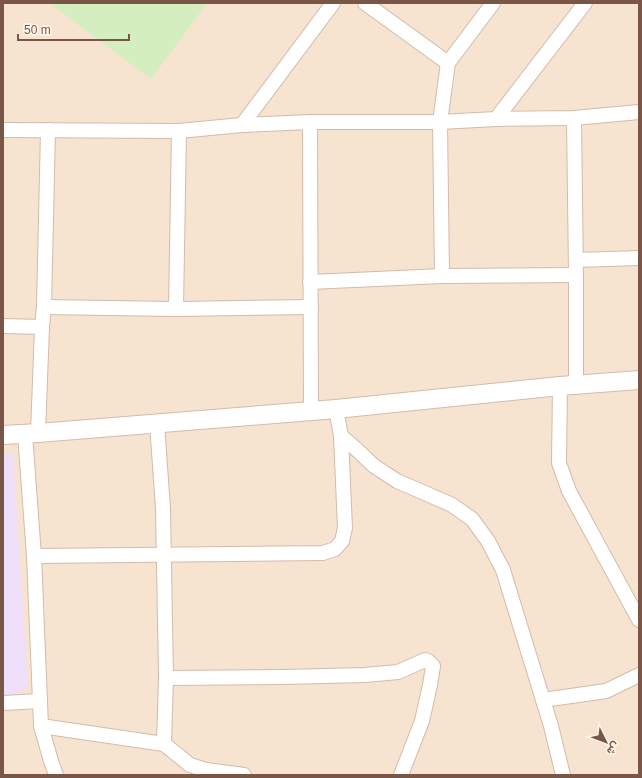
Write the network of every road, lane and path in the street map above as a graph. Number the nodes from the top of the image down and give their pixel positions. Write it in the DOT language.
graph roads {
  1 [pos="333,3"];
  2 [pos="365,3"];
  3 [pos="493,3"];
  4 [pos="585,3"];
  5 [pos="448,64"];
  6 [pos="637,110"];
  7 [pos="574,118"];
  8 [pos="496,119"];
  9 [pos="310,122"];
  10 [pos="440,122"];
  11 [pos="242,125"];
  12 [pos="3,130"];
  13 [pos="48,130"];
  14 [pos="178,131"];
  15 [pos="639,258"];
  16 [pos="576,260"];
  17 [pos="576,275"];
  18 [pos="442,276"];
  19 [pos="310,282"];
  20 [pos="44,307"];
  21 [pos="311,307"];
  22 [pos="176,309"];
  23 [pos="3,326"];
  24 [pos="42,327"];
  25 [pos="639,380"];
  26 [pos="568,386"];
  27 [pos="336,408"];
  28 [pos="311,411"];
  29 [pos="157,423"];
  30 [pos="32,434"];
  31 [pos="3,435"];
  32 [pos="341,436"];
  33 [pos="164,555"];
  34 [pos="34,556"];
  35 [pos="639,620"];
  36 [pos="639,675"];
  37 [pos="166,678"];
  38 [pos="40,700"];
  39 [pos="543,700"];
  40 [pos="3,703"];
  41 [pos="41,726"];
  42 [pos="164,744"];
  43 [pos="56,775"];
  44 [pos="244,775"];
  45 [pos="401,775"];
  46 [pos="564,775"];
  1 -- 11 [label="street"];
  2 -- 5 [label="street"];
  3 -- 5 [label="street"];
  4 -- 8 [label="street"];
  5 -- 10 [label="street"];
  6 -- 7 [label="street"];
  7 -- 8 [label="street"];
  7 -- 16 [label="street"];
  8 -- 10 [label="street"];
  9 -- 10 [label="street"];
  9 -- 11 [label="street"];
  9 -- 19 [label="street"];
  10 -- 18 [label="street"];
  11 -- 14 [label="street"];
  12 -- 13 [label="street"];
  13 -- 14 [label="street"];
  13 -- 20 [label="street"];
  14 -- 22 [label="street"];
  15 -- 16 [label="street"];
  16 -- 17 [label="street"];
  17 -- 18 [label="street"];
  17 -- 26 [label="street"];
  18 -- 19 [label="street"];
  19 -- 21 [label="street"];
  20 -- 22 [label="street"];
  20 -- 24 [label="street"];
  21 -- 22 [label="street"];
  21 -- 28 [label="street"];
  23 -- 24 [label="street"];
  24 -- 30 [label="street"];
  25 -- 26 [label="street"];
  26 -- 27 [label="street"];
  26 -- 35 [label="street"];
  27 -- 28 [label="street"];
  27 -- 32 [label="street"];
  28 -- 29 [label="street"];
  29 -- 30 [label="street"];
  29 -- 33 [label="street"];
  30 -- 31 [label="street"];
  30 -- 34 [label="street"];
  32 -- 33 [label="street"];
  32 -- 39 [label="street"];
  33 -- 34 [label="street"];
  33 -- 37 [label="street"];
  34 -- 38 [label="street"];
  36 -- 39 [label="street"];
  37 -- 42 [label="street"];
  37 -- 45 [label="street"];
  38 -- 40 [label="street"];
  38 -- 41 [label="street"];
  39 -- 46 [label="street"];
  41 -- 42 [label="street"];
  41 -- 43 [label="street"];
  42 -- 44 [label="street"];
}
